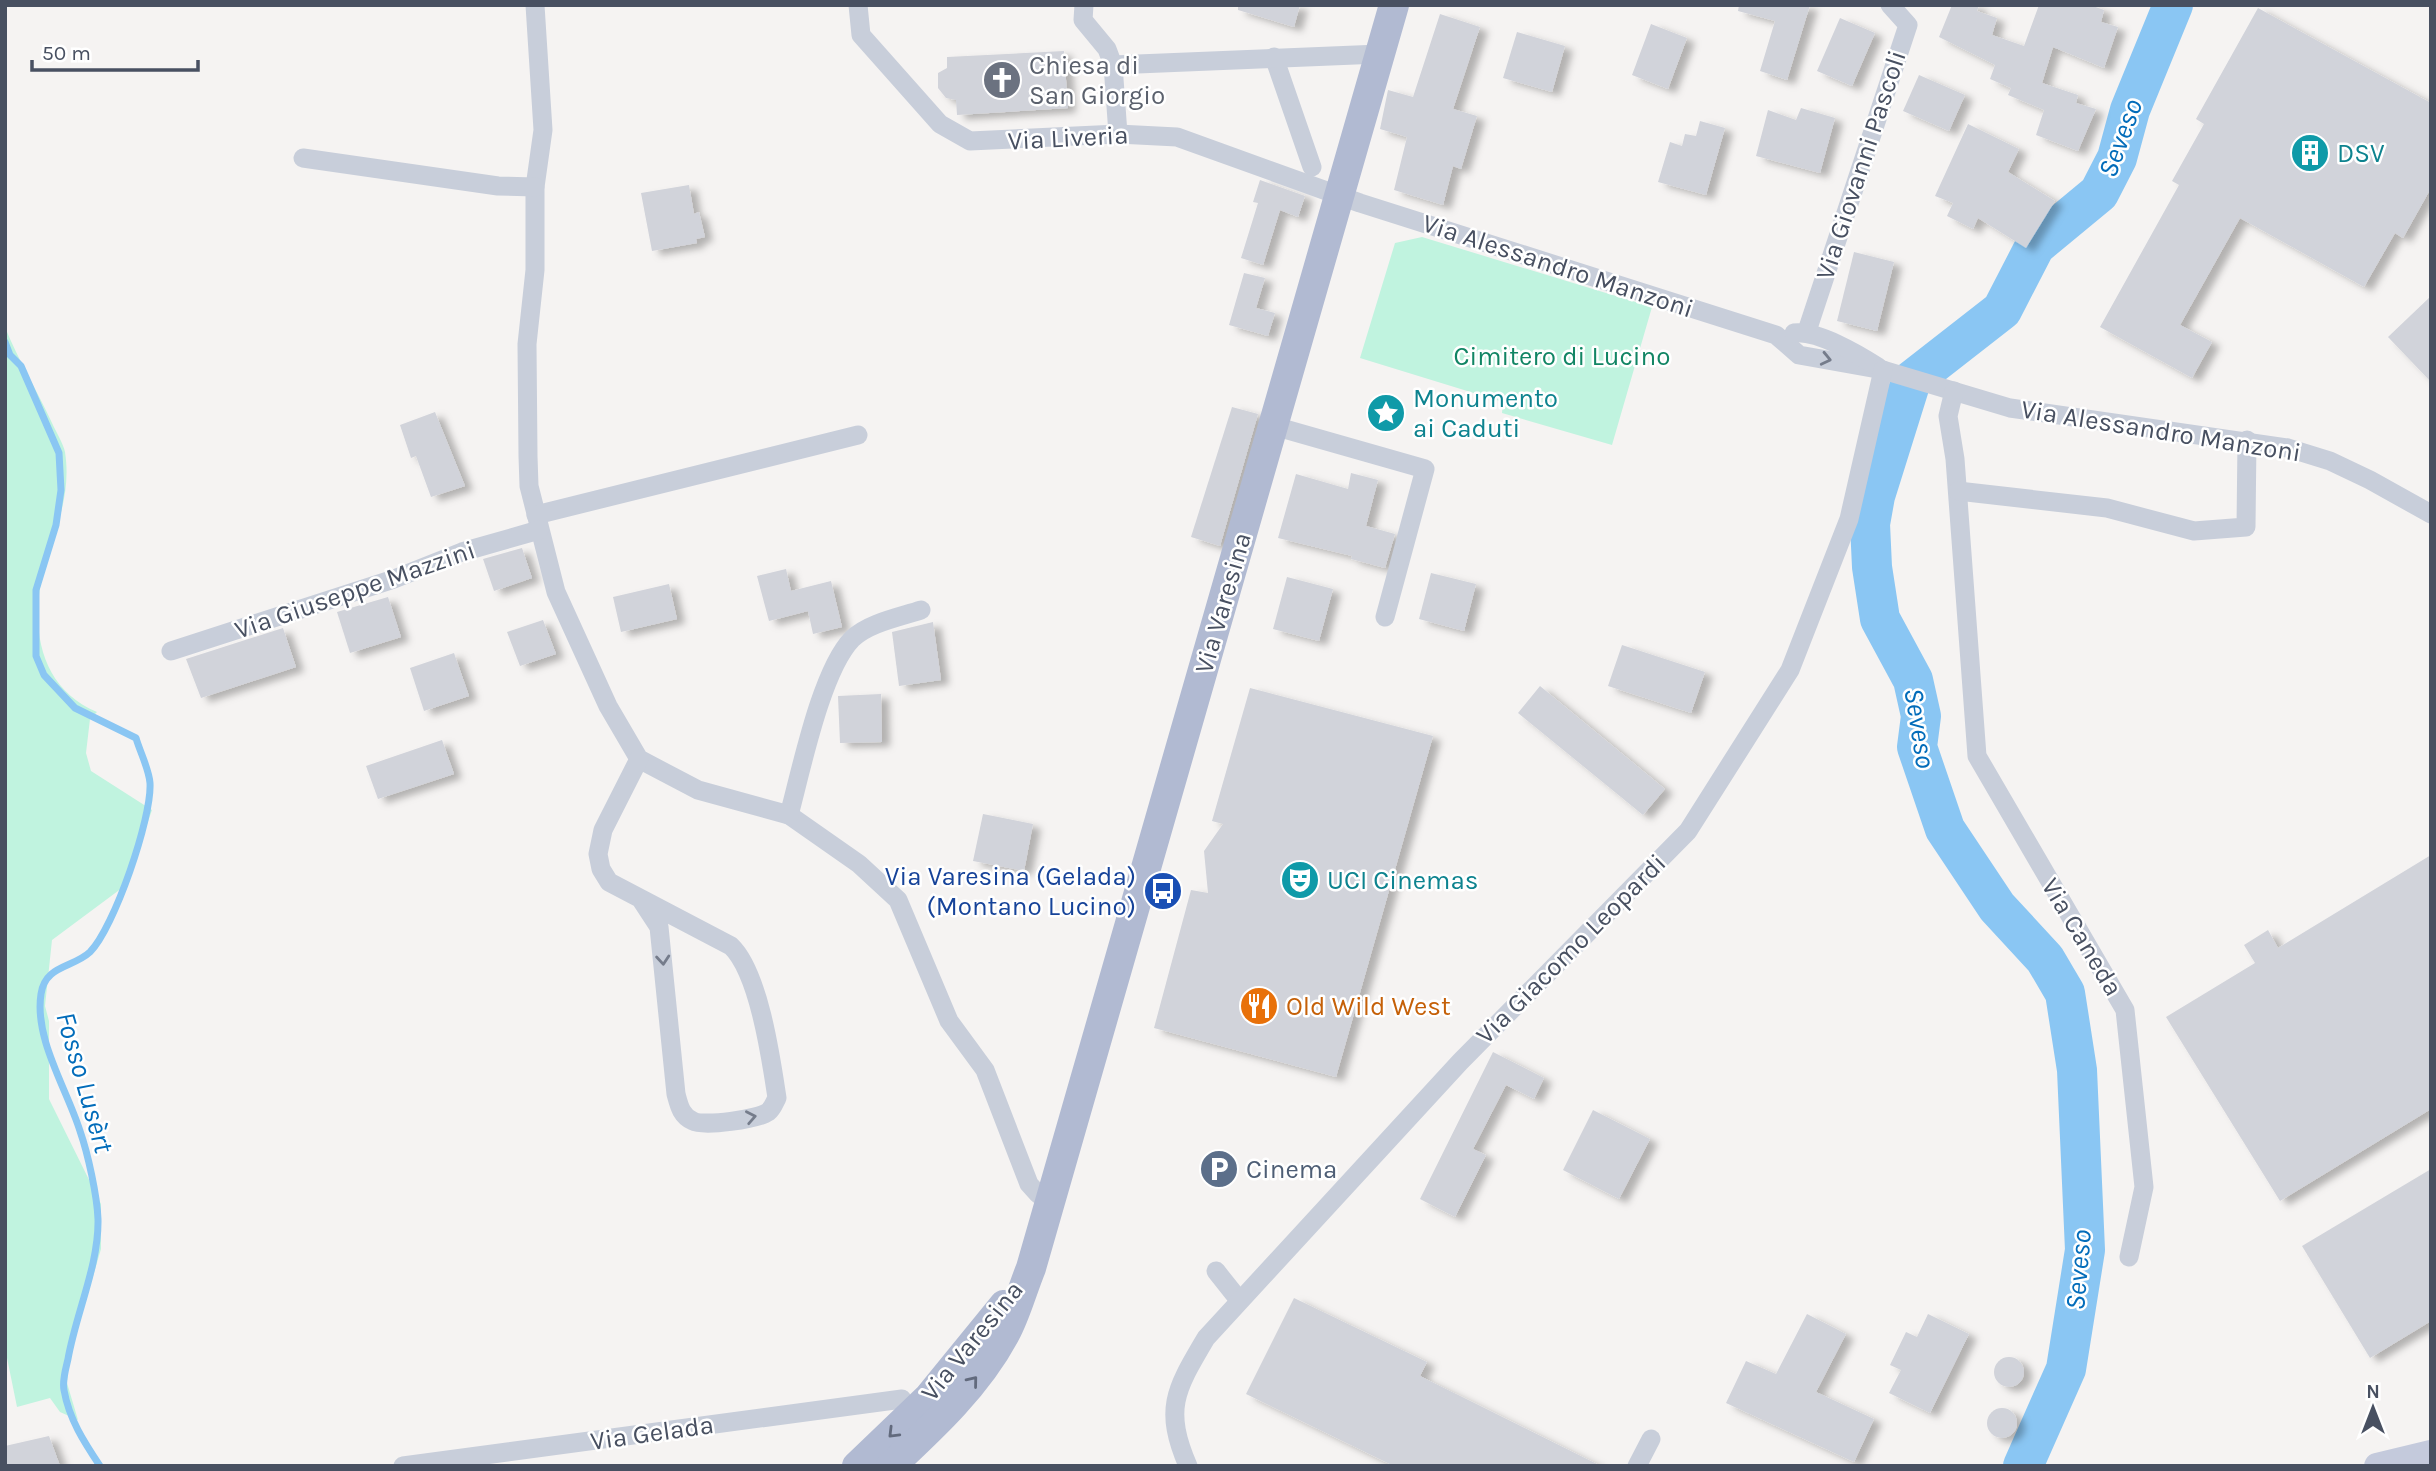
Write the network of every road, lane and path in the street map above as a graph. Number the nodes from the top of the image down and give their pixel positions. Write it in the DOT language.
graph roads {
  1 [pos="536,5"];
  2 [pos="858,5"];
  3 [pos="1084,5"];
  4 [pos="1394,5"];
  5 [pos="1890,5"];
  6 [pos="1915,5"];
  7 [pos="1908,25"];
  8 [pos="1380,54"];
  9 [pos="1274,57"];
  10 [pos="1114,65"];
  11 [pos="1118,134"];
  12 [pos="303,158"];
  13 [pos="1312,167"];
  14 [pos="536,187"];
  15 [pos="1340,195"];
  16 [pos="1807,331"];
  17 [pos="1776,335"];
  18 [pos="1891,372"];
  19 [pos="1948,390"];
  20 [pos="1274,426"];
  21 [pos="858,435"];
  22 [pos="2247,440"];
  23 [pos="1958,491"];
  24 [pos="2431,514"];
  25 [pos="538,522"];
  26 [pos="921,610"];
  27 [pos="1385,617"];
  28 [pos="171,651"];
  29 [pos="639,759"];
  30 [pos="789,816"];
  31 [pos="640,898"];
  32 [pos="1051,1200"];
  33 [pos="2129,1257"];
  34 [pos="1031,1268"];
  35 [pos="1216,1271"];
  36 [pos="1239,1300"];
  37 [pos="902,1399"];
  38 [pos="1651,1439"];
  39 [pos="2426,1458"];
  40 [pos="403,1466"];
  41 [pos="857,1466"];
  42 [pos="891,1466"];
  43 [pos="1188,1466"];
  44 [pos="1637,1466"];
  45 [pos="2377,1466"];
  1 -- 14 [label="street"];
  2 -- 11 [label="street, Via Liveria"];
  3 -- 10 [label="street"];
  4 -- 8 [label="main road, Via Varesina"];
  5 -- 7 [label="street, Via Giovanni Pascoli"];
  6 -- 7 [label="street"];
  7 -- 16 [label="street, Via Giovanni Pascoli"];
  8 -- 9 [label="street"];
  8 -- 15 [label="main road, Via Varesina"];
  9 -- 10 [label="street"];
  9 -- 13 [label="street"];
  10 -- 11 [label="street"];
  11 -- 15 [label="street, Via Liveria"];
  12 -- 14 [label="street"];
  14 -- 25 [label="street"];
  15 -- 17 [label="street, Via Alessandro Manzoni"];
  15 -- 20 [label="main road, Via Varesina"];
  16 -- 17 [label="street, Via Alessandro Manzoni"];
  16 -- 18 [label="street, Via Alessandro Manzoni"];
  17 -- 18 [label="street, Via Alessandro Manzoni, one-way"];
  18 -- 19 [label="street, Via Alessandro Manzoni"];
  18 -- 36 [label="street, Via Giacomo Leopardi"];
  19 -- 22 [label="street, Via Alessandro Manzoni"];
  19 -- 23 [label="street"];
  20 -- 27 [label="street"];
  20 -- 32 [label="main road, Via Varesina"];
  21 -- 25 [label="street, Via Giuseppe Mazzini"];
  22 -- 23 [label="street"];
  22 -- 24 [label="street, Via Alessandro Manzoni"];
  23 -- 33 [label="street, Via Caneda"];
  25 -- 28 [label="street, Via Giuseppe Mazzini"];
  25 -- 29 [label="street"];
  26 -- 30 [label="street"];
  29 -- 30 [label="street"];
  29 -- 31 [label="street"];
  30 -- 32 [label="street"];
  31 -- 31 [label="street, one-way"];
  32 -- 34 [label="main road, Via Varesina"];
  34 -- 41 [label="main road, Via Varesina, one-way"];
  42 -- 34 [label="main road, Via Varesina, one-way"];
  35 -- 36 [label="street"];
  36 -- 43 [label="street, Via Giacomo Leopardi"];
  37 -- 40 [label="street, Via Gelada"];
  38 -- 44 [label="street"];
  39 -- 45 [label="street"];
}
